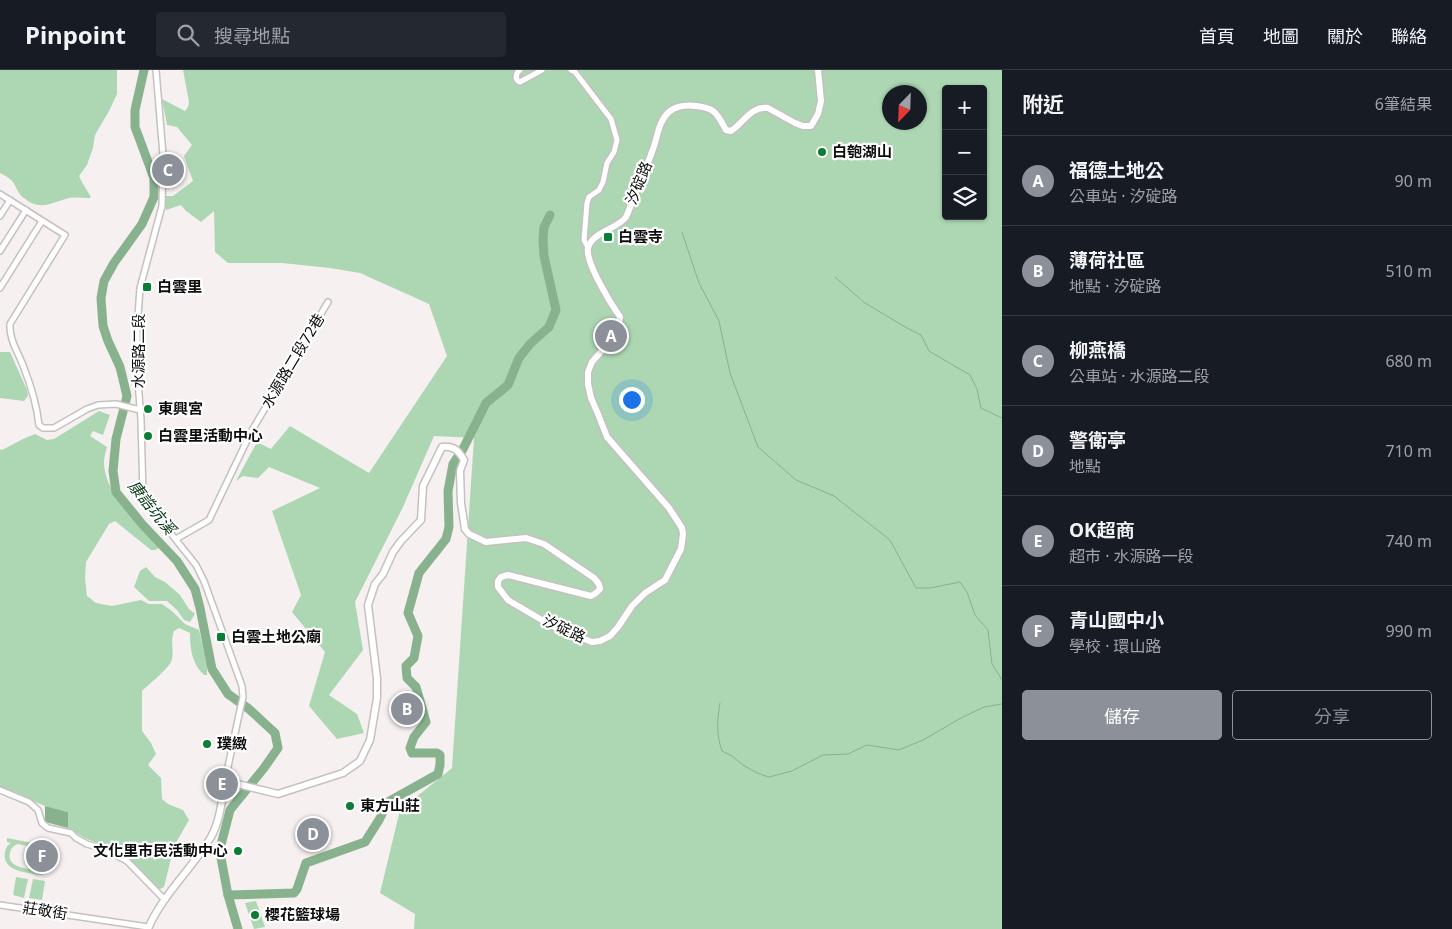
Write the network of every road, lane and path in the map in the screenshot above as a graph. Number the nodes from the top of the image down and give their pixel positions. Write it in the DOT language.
graph roads {
  1 [pos="156,70"];
  2 [pos="520,70"];
  3 [pos="542,70"];
  4 [pos="571,70"];
  5 [pos="818,70"];
  6 [pos="0,194"];
  7 [pos="10,200"];
  8 [pos="26,210"];
  9 [pos="0,216"];
  10 [pos="42,221"];
  11 [pos="588,248"];
  12 [pos="0,251"];
  13 [pos="0,288"];
  14 [pos="328,302"];
  15 [pos="137,410"];
  16 [pos="176,539"];
  17 [pos="225,781"];
  18 [pos="0,790"];
  19 [pos="165,900"];
  20 [pos="0,904"];
  21 [pos="148,928"];
  1 -- 15 [label="street, 水源路二段"];
  2 -- 3 [label="street"];
  4 -- 11 [label="street"];
  5 -- 11 [label="street, 汐碇路"];
  6 -- 7 [label="street"];
  7 -- 8 [label="street"];
  7 -- 9 [label="street"];
  8 -- 10 [label="street"];
  8 -- 12 [label="street"];
  10 -- 13 [label="street"];
  10 -- 15 [label="street"];
  11 -- 17 [label="street, 汐碇路"];
  14 -- 16 [label="street, 水源路二段72巷"];
  15 -- 16 [label="street, 水源路二段"];
  16 -- 17 [label="street, 水源路二段"];
  17 -- 19 [label="street"];
  18 -- 19 [label="street"];
  19 -- 21 [label="street"];
  20 -- 21 [label="street, 莊敬街"];
}
